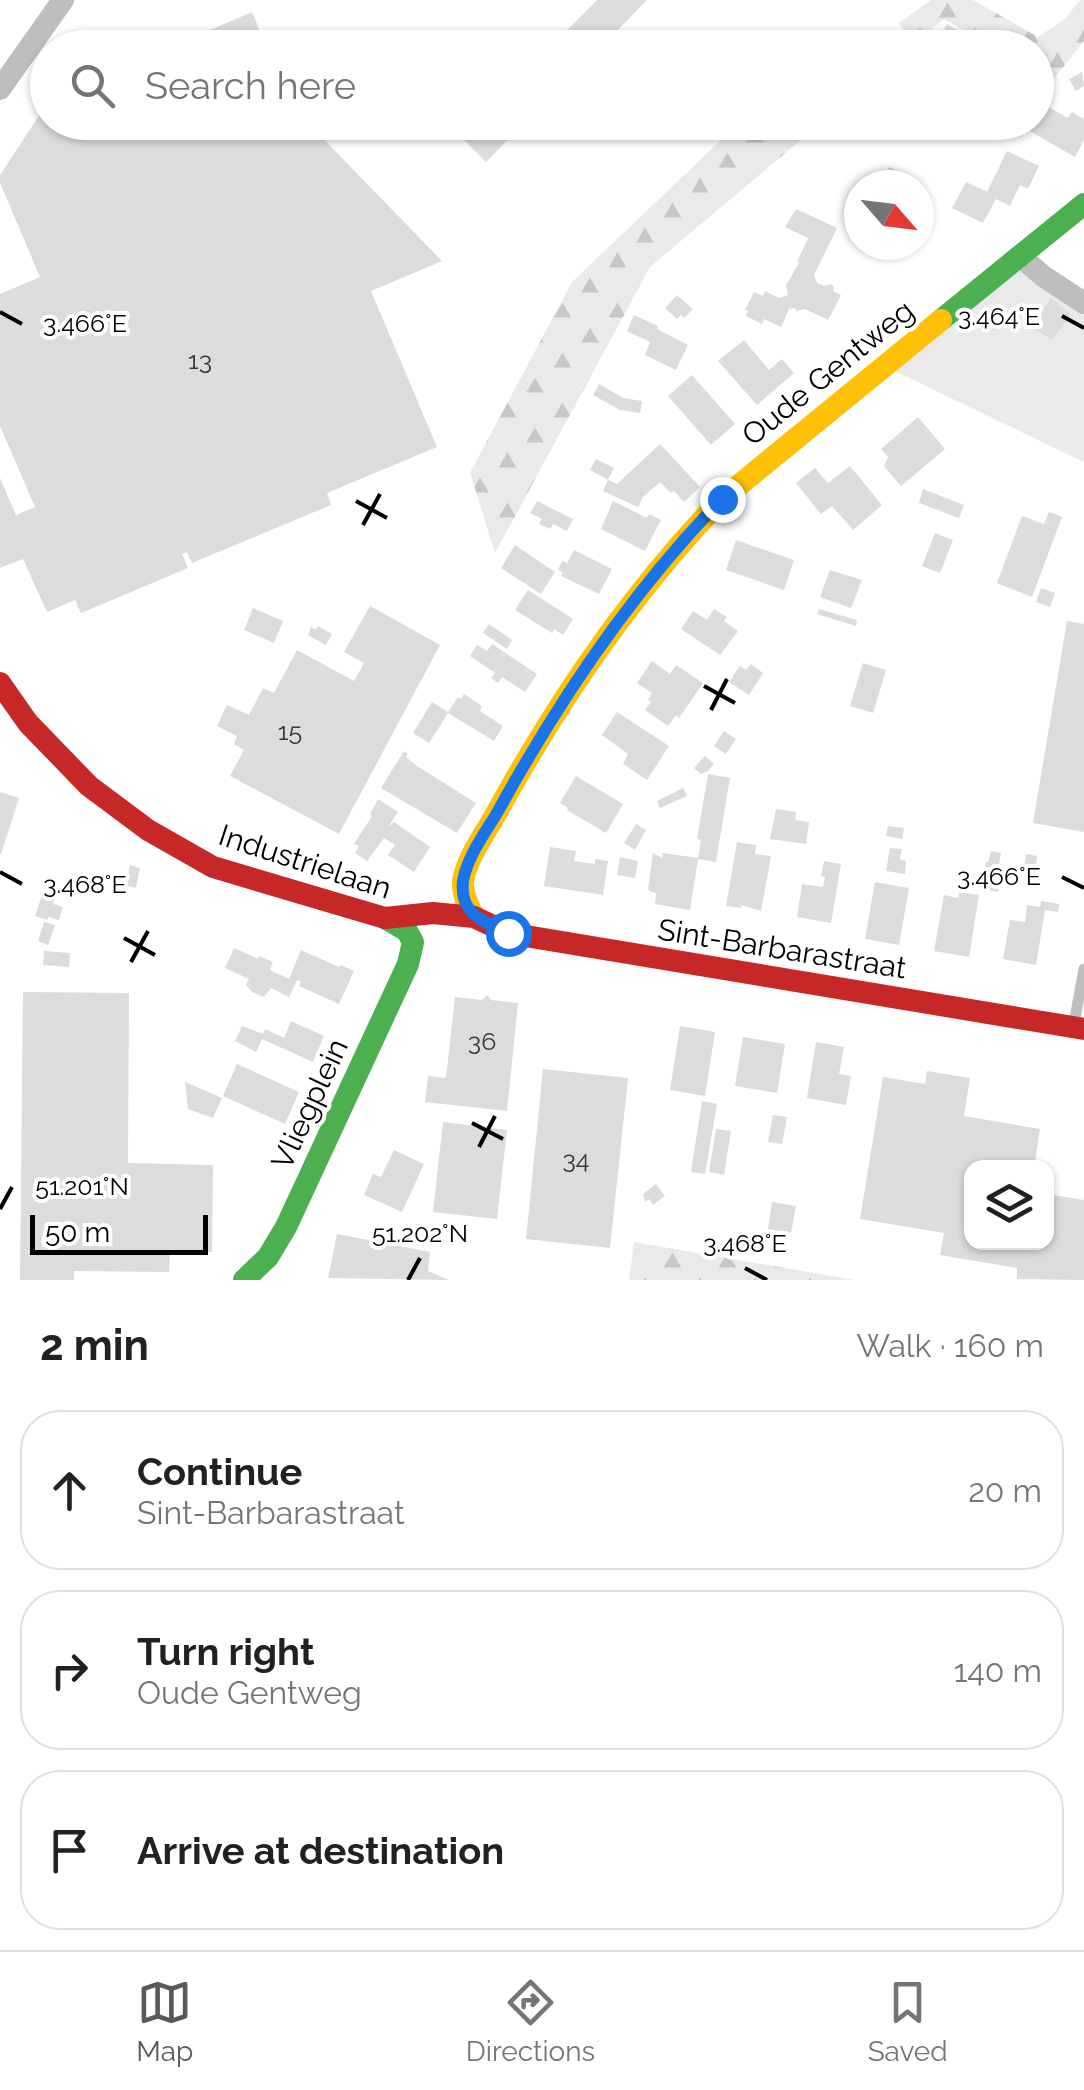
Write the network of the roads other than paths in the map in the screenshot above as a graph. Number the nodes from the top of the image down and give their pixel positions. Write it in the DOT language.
graph roads {
  1 [pos="64,0"];
  2 [pos="42,30"];
  3 [pos="30,47"];
  4 [pos="0,88"];
  5 [pos="1084,204"];
  6 [pos="1020,256"];
  7 [pos="1084,303"];
  8 [pos="0,682"];
  9 [pos="474,917"];
  10 [pos="384,918"];
  11 [pos="413,942"];
  12 [pos="1084,969"];
  13 [pos="1079,1028"];
  14 [pos="244,1280"];
  1 -- 2 [label="street"];
  3 -- 4 [label="street"];
  5 -- 6 [label="street, Oude Gentweg"];
  6 -- 7 [label="street"];
  6 -- 9 [label="street, Oude Gentweg"];
  8 -- 10 [label="street, Industrielaan"];
  9 -- 10 [label="street, Sint-Barbarastraat"];
  9 -- 13 [label="street, Sint-Barbarastraat"];
  10 -- 11 [label="street, Industrielaan"];
  11 -- 14 [label="street, Vliegplein"];
  12 -- 13 [label="lane"];
}
